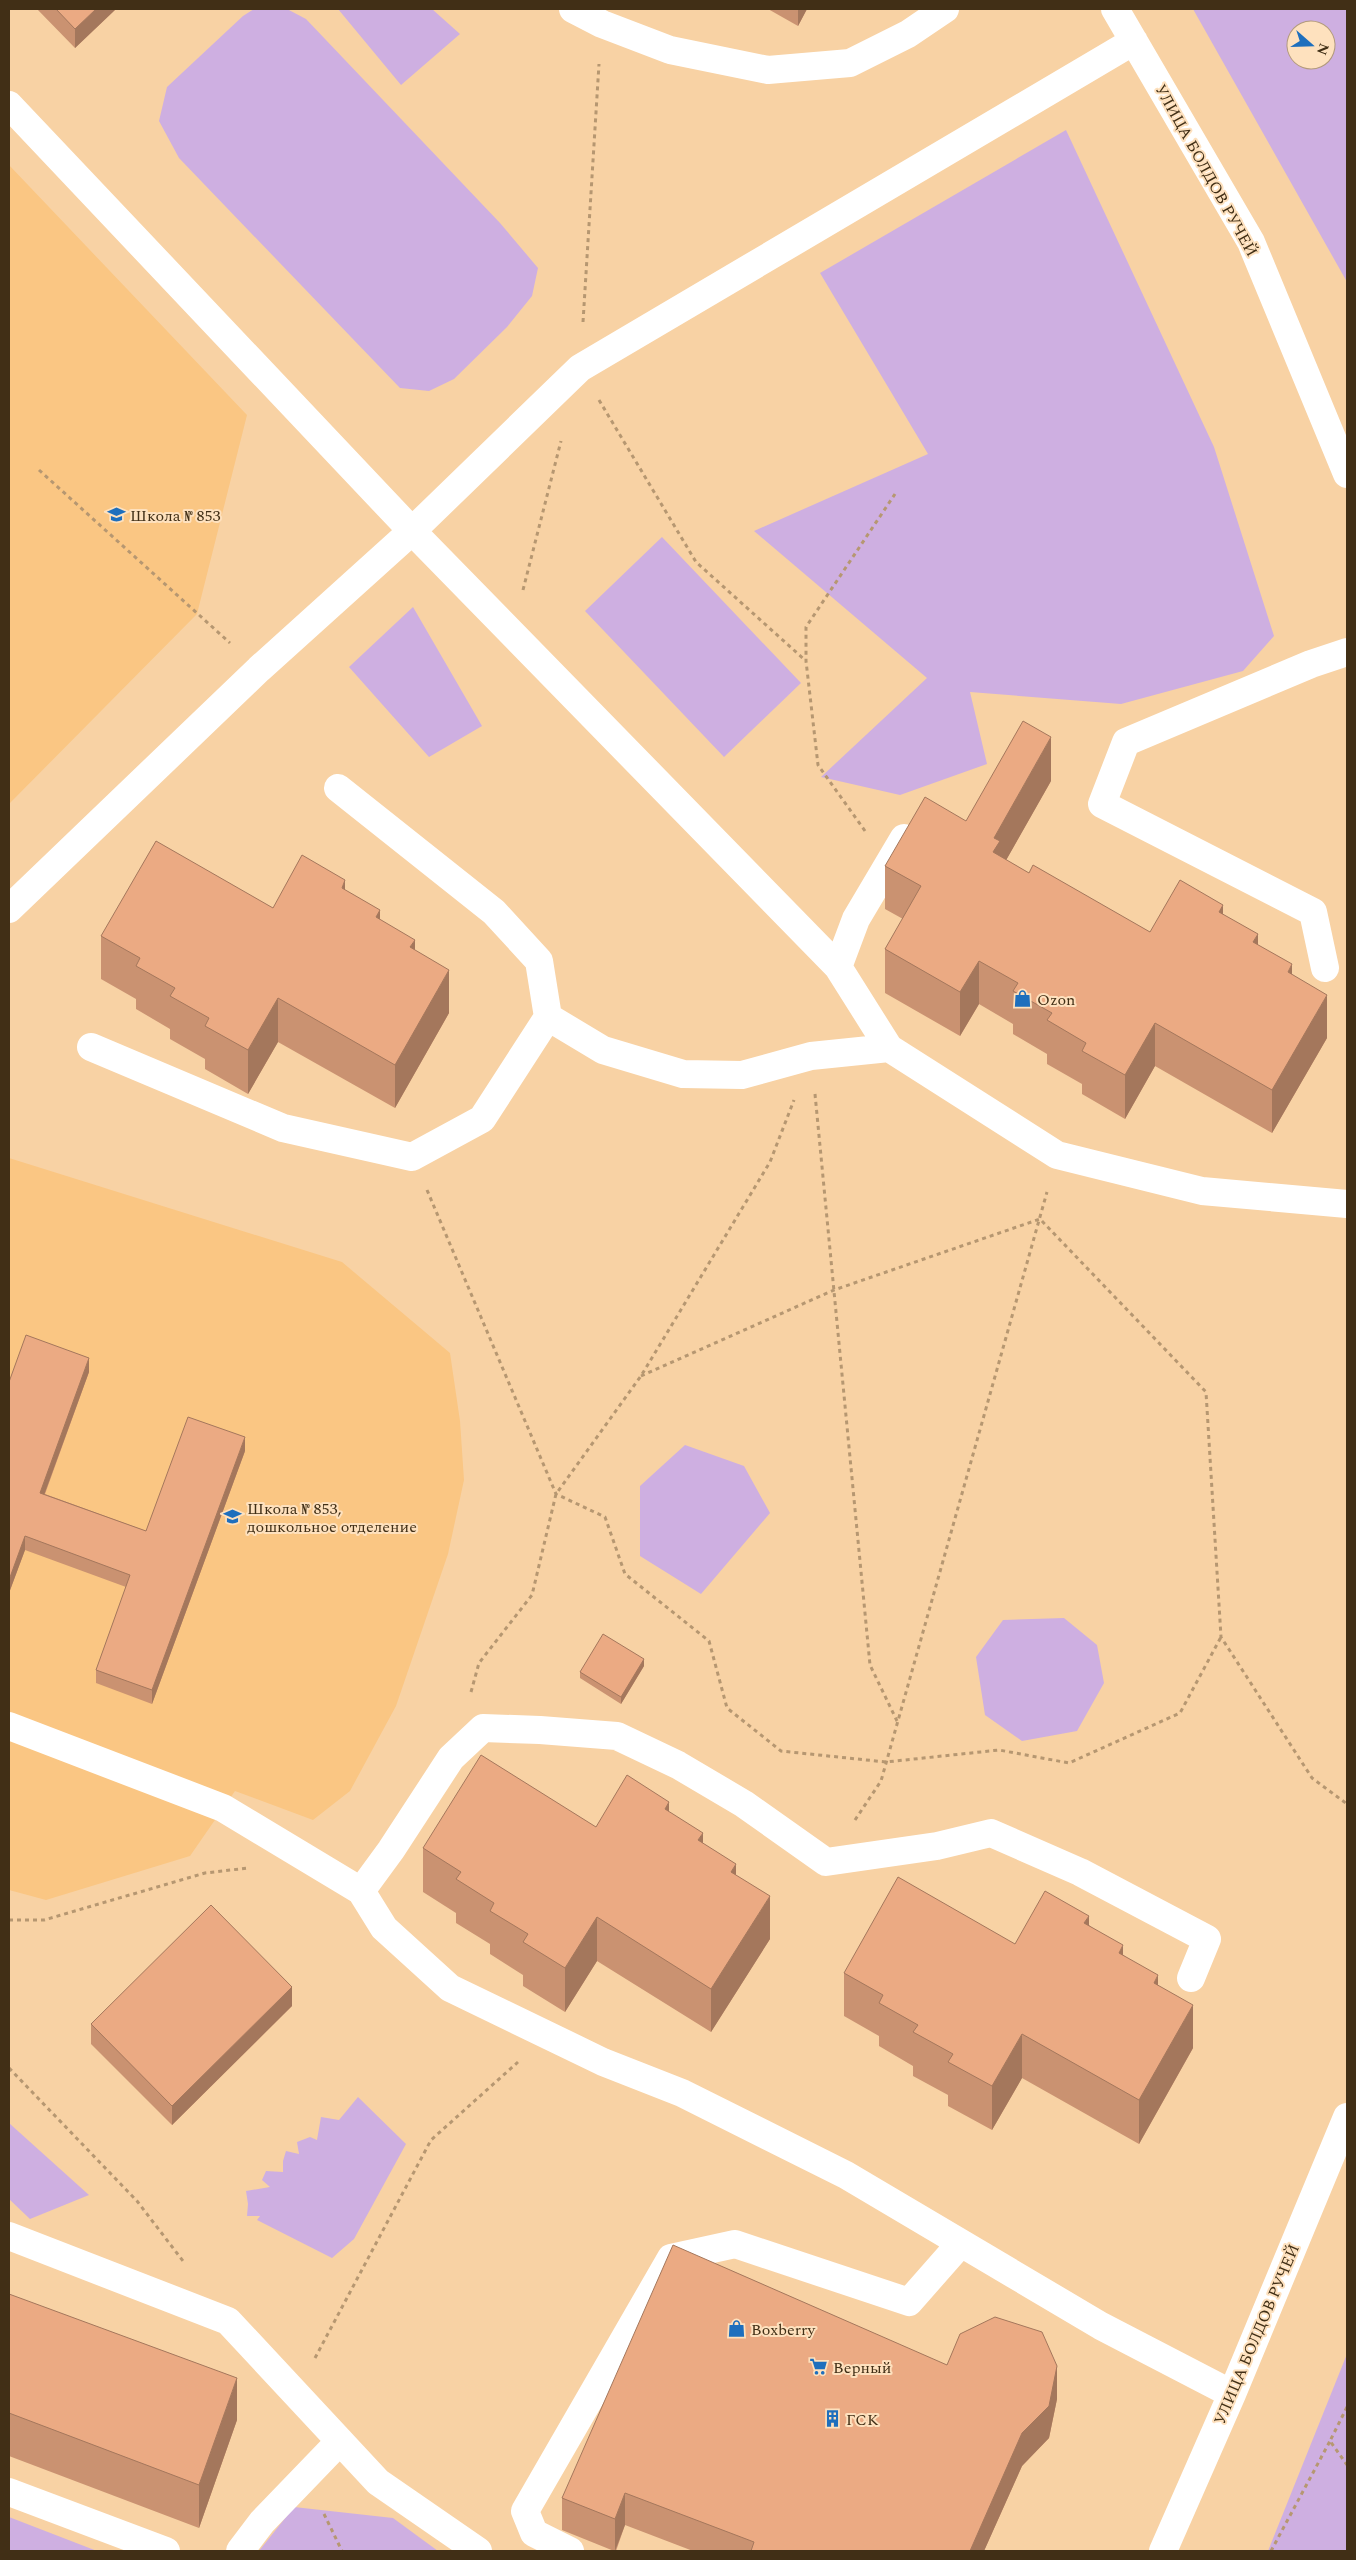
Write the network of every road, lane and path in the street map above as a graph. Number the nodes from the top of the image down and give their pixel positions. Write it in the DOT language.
graph roads {
  1 [pos="573,9"];
  2 [pos="945,9"];
  3 [pos="1115,9"];
  4 [pos="1134,41"];
  5 [pos="9,105"];
  6 [pos="580,368"];
  7 [pos="39,470"];
  8 [pos="1347,474"];
  9 [pos="895,494"];
  10 [pos="412,531"];
  11 [pos="1347,652"];
  12 [pos="806,661"];
  13 [pos="259,669"];
  14 [pos="338,788"];
  15 [pos="912,824"];
  16 [pos="888,864"];
  17 [pos="9,909"];
  18 [pos="838,967"];
  19 [pos="1324,968"];
  20 [pos="548,1018"];
  21 [pos="91,1047"];
  22 [pos="888,1048"];
  23 [pos="811,1056"];
  24 [pos="1057,1155"];
  25 [pos="412,1157"];
  26 [pos="1347,1204"];
  27 [pos="1040,1219"];
  28 [pos="834,1290"];
  29 [pos="641,1376"];
  30 [pos="556,1494"];
  31 [pos="1221,1637"];
  32 [pos="468,1701"];
  33 [pos="897,1722"];
  34 [pos="9,1726"];
  35 [pos="886,1762"];
  36 [pos="1347,1804"];
  37 [pos="826,1862"];
  38 [pos="253,1867"];
  39 [pos="361,1891"];
  40 [pos="9,1920"];
  41 [pos="1191,1978"];
  42 [pos="548,2035"];
  43 [pos="9,2068"];
  44 [pos="1347,2117"];
  45 [pos="9,2236"];
  46 [pos="960,2244"];
  47 [pos="188,2269"];
  48 [pos="296,2394"];
  49 [pos="1232,2394"];
  50 [pos="1347,2407"];
  51 [pos="340,2441"];
  52 [pos="1330,2441"];
  53 [pos="1347,2465"];
  54 [pos="9,2492"];
  55 [pos="166,2551"];
  56 [pos="240,2551"];
  57 [pos="478,2551"];
  58 [pos="570,2551"];
  59 [pos="1163,2551"];
  60 [pos="1271,2551"];
  1 -- 2 [label="street"];
  3 -- 4 [label="street, УЛИЦА БОЛДОВ РУЧЕЙ"];
  4 -- 6 [label="street"];
  4 -- 8 [label="street, УЛИЦА БОЛДОВ РУЧЕЙ"];
  5 -- 10 [label="street"];
  6 -- 10 [label="street"];
  6 -- 12 [label="path"];
  7 -- 13 [label="path"];
  9 -- 12 [label="path"];
  10 -- 13 [label="street"];
  10 -- 18 [label="street"];
  11 -- 19 [label="street"];
  12 -- 16 [label="path"];
  13 -- 17 [label="street"];
  14 -- 20 [label="street"];
  15 -- 16 [label="street"];
  16 -- 18 [label="street"];
  18 -- 22 [label="street"];
  20 -- 23 [label="street"];
  20 -- 25 [label="street"];
  21 -- 25 [label="street"];
  22 -- 23 [label="street"];
  22 -- 24 [label="street"];
  23 -- 28 [label="path"];
  23 -- 29 [label="path"];
  24 -- 26 [label="street"];
  24 -- 27 [label="path"];
  25 -- 30 [label="path"];
  27 -- 28 [label="path"];
  27 -- 31 [label="path"];
  27 -- 33 [label="path"];
  28 -- 29 [label="path"];
  28 -- 33 [label="path"];
  29 -- 30 [label="path"];
  30 -- 32 [label="path"];
  30 -- 35 [label="path"];
  31 -- 35 [label="path"];
  31 -- 36 [label="path"];
  33 -- 35 [label="path"];
  34 -- 39 [label="street"];
  35 -- 37 [label="path"];
  37 -- 39 [label="street"];
  37 -- 41 [label="street"];
  38 -- 40 [label="path"];
  39 -- 42 [label="street"];
  42 -- 46 [label="street"];
  42 -- 48 [label="path"];
  43 -- 47 [label="path"];
  44 -- 49 [label="street, УЛИЦА БОЛДОВ РУЧЕЙ"];
  45 -- 48 [label="street"];
  46 -- 49 [label="street"];
  46 -- 58 [label="street"];
  48 -- 51 [label="street"];
  49 -- 59 [label="street, УЛИЦА БОЛДОВ РУЧЕЙ"];
  50 -- 52 [label="path"];
  51 -- 56 [label="street"];
  51 -- 57 [label="street"];
  52 -- 53 [label="path"];
  52 -- 60 [label="path"];
  54 -- 55 [label="street"];
}
